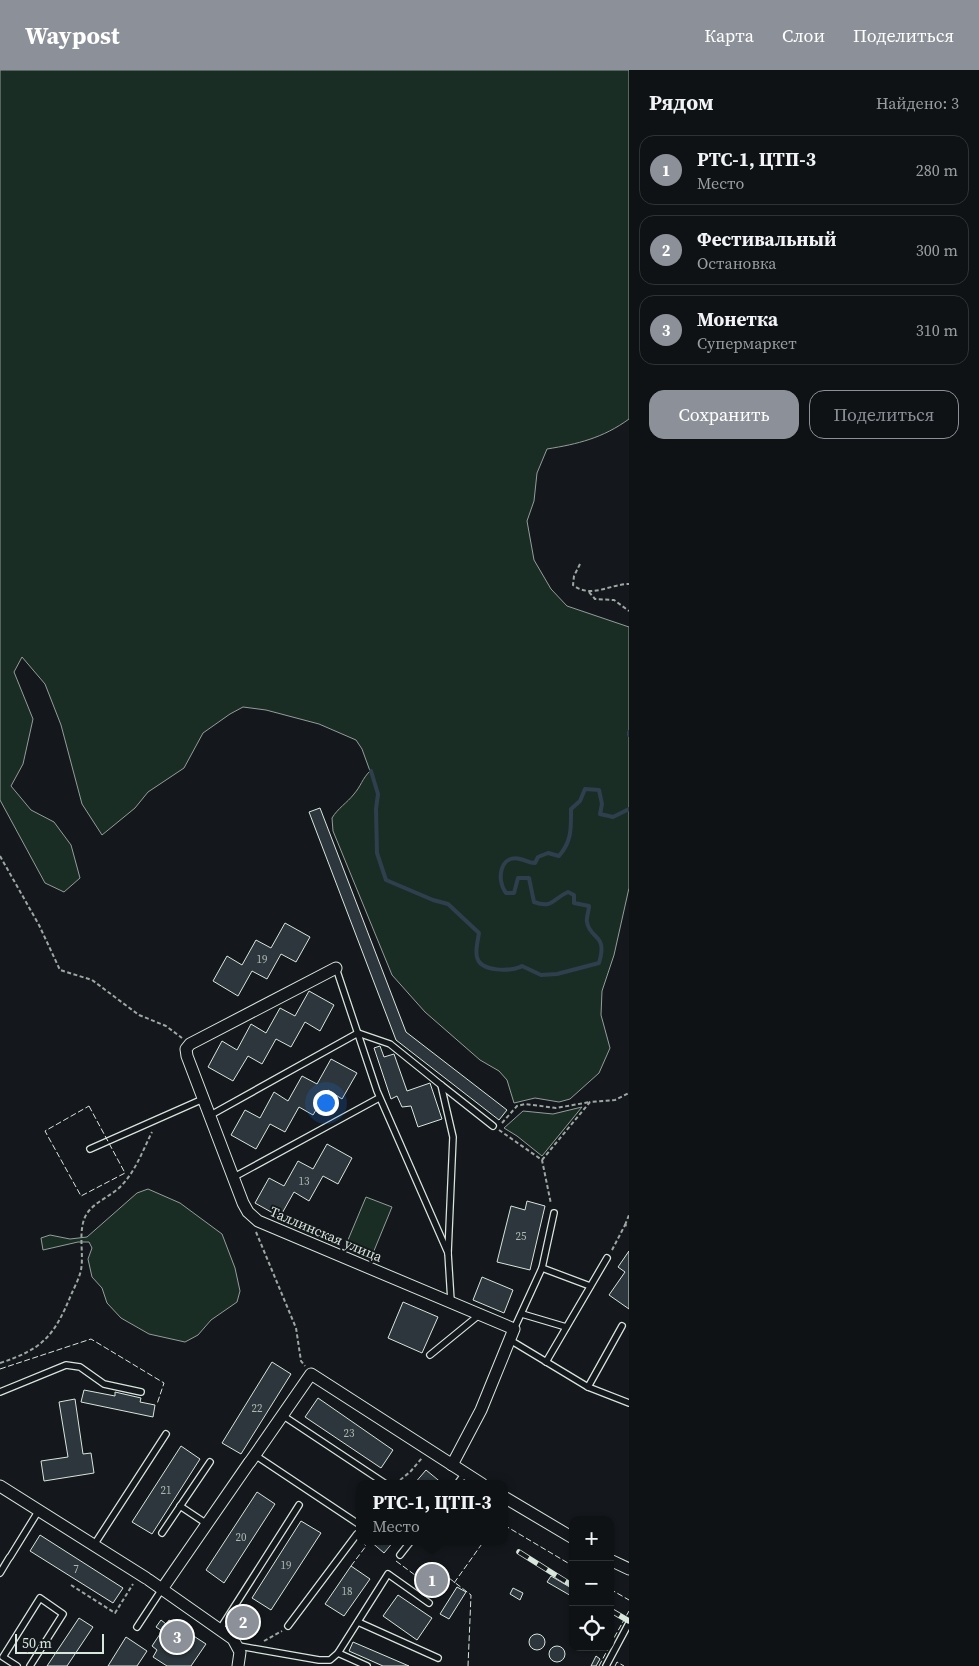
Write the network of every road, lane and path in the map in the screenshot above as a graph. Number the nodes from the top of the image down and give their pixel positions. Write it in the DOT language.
graph roads {
  1 [pos="580,564"];
  2 [pos="629,584"];
  3 [pos="589,591"];
  4 [pos="629,611"];
  5 [pos="0,856"];
  6 [pos="336,968"];
  7 [pos="358,1032"];
  8 [pos="190,1044"];
  9 [pos="441,1085"];
  10 [pos="629,1092"];
  11 [pos="380,1098"];
  12 [pos="203,1099"];
  13 [pos="590,1102"];
  14 [pos="209,1116"];
  15 [pos="159,1118"];
  16 [pos="493,1126"];
  17 [pos="90,1148"];
  18 [pos="542,1160"];
  19 [pos="234,1177"];
  20 [pos="248,1212"];
  21 [pos="554,1213"];
  22 [pos="629,1215"];
  23 [pos="625,1225"];
  24 [pos="629,1226"];
  25 [pos="448,1254"];
  26 [pos="607,1258"];
  27 [pos="542,1268"];
  28 [pos="590,1286"];
  29 [pos="451,1304"];
  30 [pos="522,1314"];
  31 [pos="479,1315"];
  32 [pos="622,1326"];
  33 [pos="566,1327"];
  34 [pos="512,1335"];
  35 [pos="430,1355"];
  36 [pos="546,1362"];
  37 [pos="0,1363"];
  38 [pos="310,1374"];
  39 [pos="588,1387"];
  40 [pos="0,1392"];
  41 [pos="141,1392"];
  42 [pos="629,1402"];
  43 [pos="282,1415"];
  44 [pos="166,1434"];
  45 [pos="428,1451"];
  46 [pos="251,1460"];
  47 [pos="210,1462"];
  48 [pos="452,1465"];
  49 [pos="465,1473"];
  50 [pos="380,1480"];
  51 [pos="400,1480"];
  52 [pos="459,1480"];
  53 [pos="476,1480"];
  54 [pos="0,1486"];
  55 [pos="508,1499"];
  56 [pos="299,1505"];
  57 [pos="180,1506"];
  58 [pos="39,1510"];
  59 [pos="207,1524"];
  60 [pos="356,1528"];
  61 [pos="162,1533"];
  62 [pos="356,1534"];
  63 [pos="569,1536"];
  64 [pos="94,1545"];
  65 [pos="408,1545"];
  66 [pos="400,1555"];
  67 [pos="612,1561"];
  68 [pos="629,1569"];
  69 [pos="0,1573"];
  70 [pos="145,1577"];
  71 [pos="71,1585"];
  72 [pos="162,1589"];
  73 [pos="429,1603"];
  74 [pos="358,1622"];
  75 [pos="629,1623"];
  76 [pos="288,1626"];
  77 [pos="137,1627"];
  78 [pos="220,1629"];
  79 [pos="239,1646"];
  80 [pos="251,1648"];
  81 [pos="338,1653"];
  82 [pos="438,1658"];
  83 [pos="16,1666"];
  84 [pos="30,1666"];
  85 [pos="238,1666"];
  86 [pos="367,1666"];
  87 [pos="606,1666"];
  1 -- 3 [label="path"];
  2 -- 3 [label="path"];
  3 -- 4 [label="path"];
  5 -- 8 [label="path"];
  6 -- 7 [label="lane"];
  6 -- 8 [label="street"];
  7 -- 9 [label="lane"];
  7 -- 11 [label="lane"];
  7 -- 14 [label="lane"];
  8 -- 12 [label="street, Таллинская улица"];
  9 -- 16 [label="lane"];
  9 -- 25 [label="lane"];
  10 -- 13 [label="path"];
  11 -- 19 [label="lane"];
  11 -- 25 [label="lane"];
  12 -- 14 [label="street, Таллинская улица"];
  12 -- 15 [label="lane"];
  13 -- 16 [label="path"];
  13 -- 18 [label="path"];
  14 -- 19 [label="street, Таллинская улица"];
  15 -- 17 [label="lane"];
  15 -- 37 [label="path"];
  16 -- 18 [label="path"];
  18 -- 21 [label="path"];
  19 -- 20 [label="street, Таллинская улица"];
  20 -- 29 [label="street, Таллинская улица"];
  20 -- 38 [label="path"];
  21 -- 27 [label="lane"];
  22 -- 23 [label="path"];
  23 -- 24 [label="path"];
  23 -- 26 [label="path"];
  25 -- 29 [label="lane"];
  26 -- 28 [label="lane"];
  27 -- 28 [label="lane"];
  27 -- 30 [label="lane"];
  28 -- 33 [label="lane"];
  29 -- 31 [label="street, Таллинская улица"];
  30 -- 33 [label="lane"];
  30 -- 34 [label="lane"];
  31 -- 34 [label="street, Таллинская улица"];
  31 -- 35 [label="lane"];
  32 -- 39 [label="lane"];
  33 -- 36 [label="lane"];
  34 -- 36 [label="lane"];
  34 -- 48 [label="street"];
  36 -- 39 [label="lane"];
  38 -- 43 [label="street"];
  38 -- 45 [label="street"];
  39 -- 42 [label="lane"];
  40 -- 41 [label="lane"];
  43 -- 46 [label="street"];
  43 -- 50 [label="lane"];
  44 -- 64 [label="lane"];
  45 -- 48 [label="street"];
  45 -- 51 [label="path"];
  46 -- 59 [label="street"];
  46 -- 60 [label="lane"];
  47 -- 57 [label="lane"];
  48 -- 49 [label="street"];
  49 -- 52 [label="lane"];
  49 -- 53 [label="street"];
  54 -- 58 [label="street"];
  55 -- 63 [label="street"];
  56 -- 78 [label="lane"];
  57 -- 59 [label="lane"];
  57 -- 61 [label="lane"];
  58 -- 64 [label="street"];
  58 -- 69 [label="lane"];
  59 -- 72 [label="street"];
  62 -- 76 [label="lane"];
  64 -- 70 [label="street"];
  65 -- 66 [label="lane"];
  67 -- 68 [label="street"];
  70 -- 71 [label="path"];
  70 -- 72 [label="street"];
  72 -- 77 [label="lane"];
  72 -- 78 [label="street"];
  73 -- 74 [label="lane"];
  74 -- 81 [label="lane"];
  74 -- 82 [label="lane"];
  75 -- 87 [label="lane"];
  76 -- 80 [label="path"];
  78 -- 79 [label="street"];
  79 -- 80 [label="lane"];
  79 -- 85 [label="street"];
  80 -- 81 [label="lane"];
  81 -- 86 [label="lane"];
  83 -- 84 [label="lane"];
}
